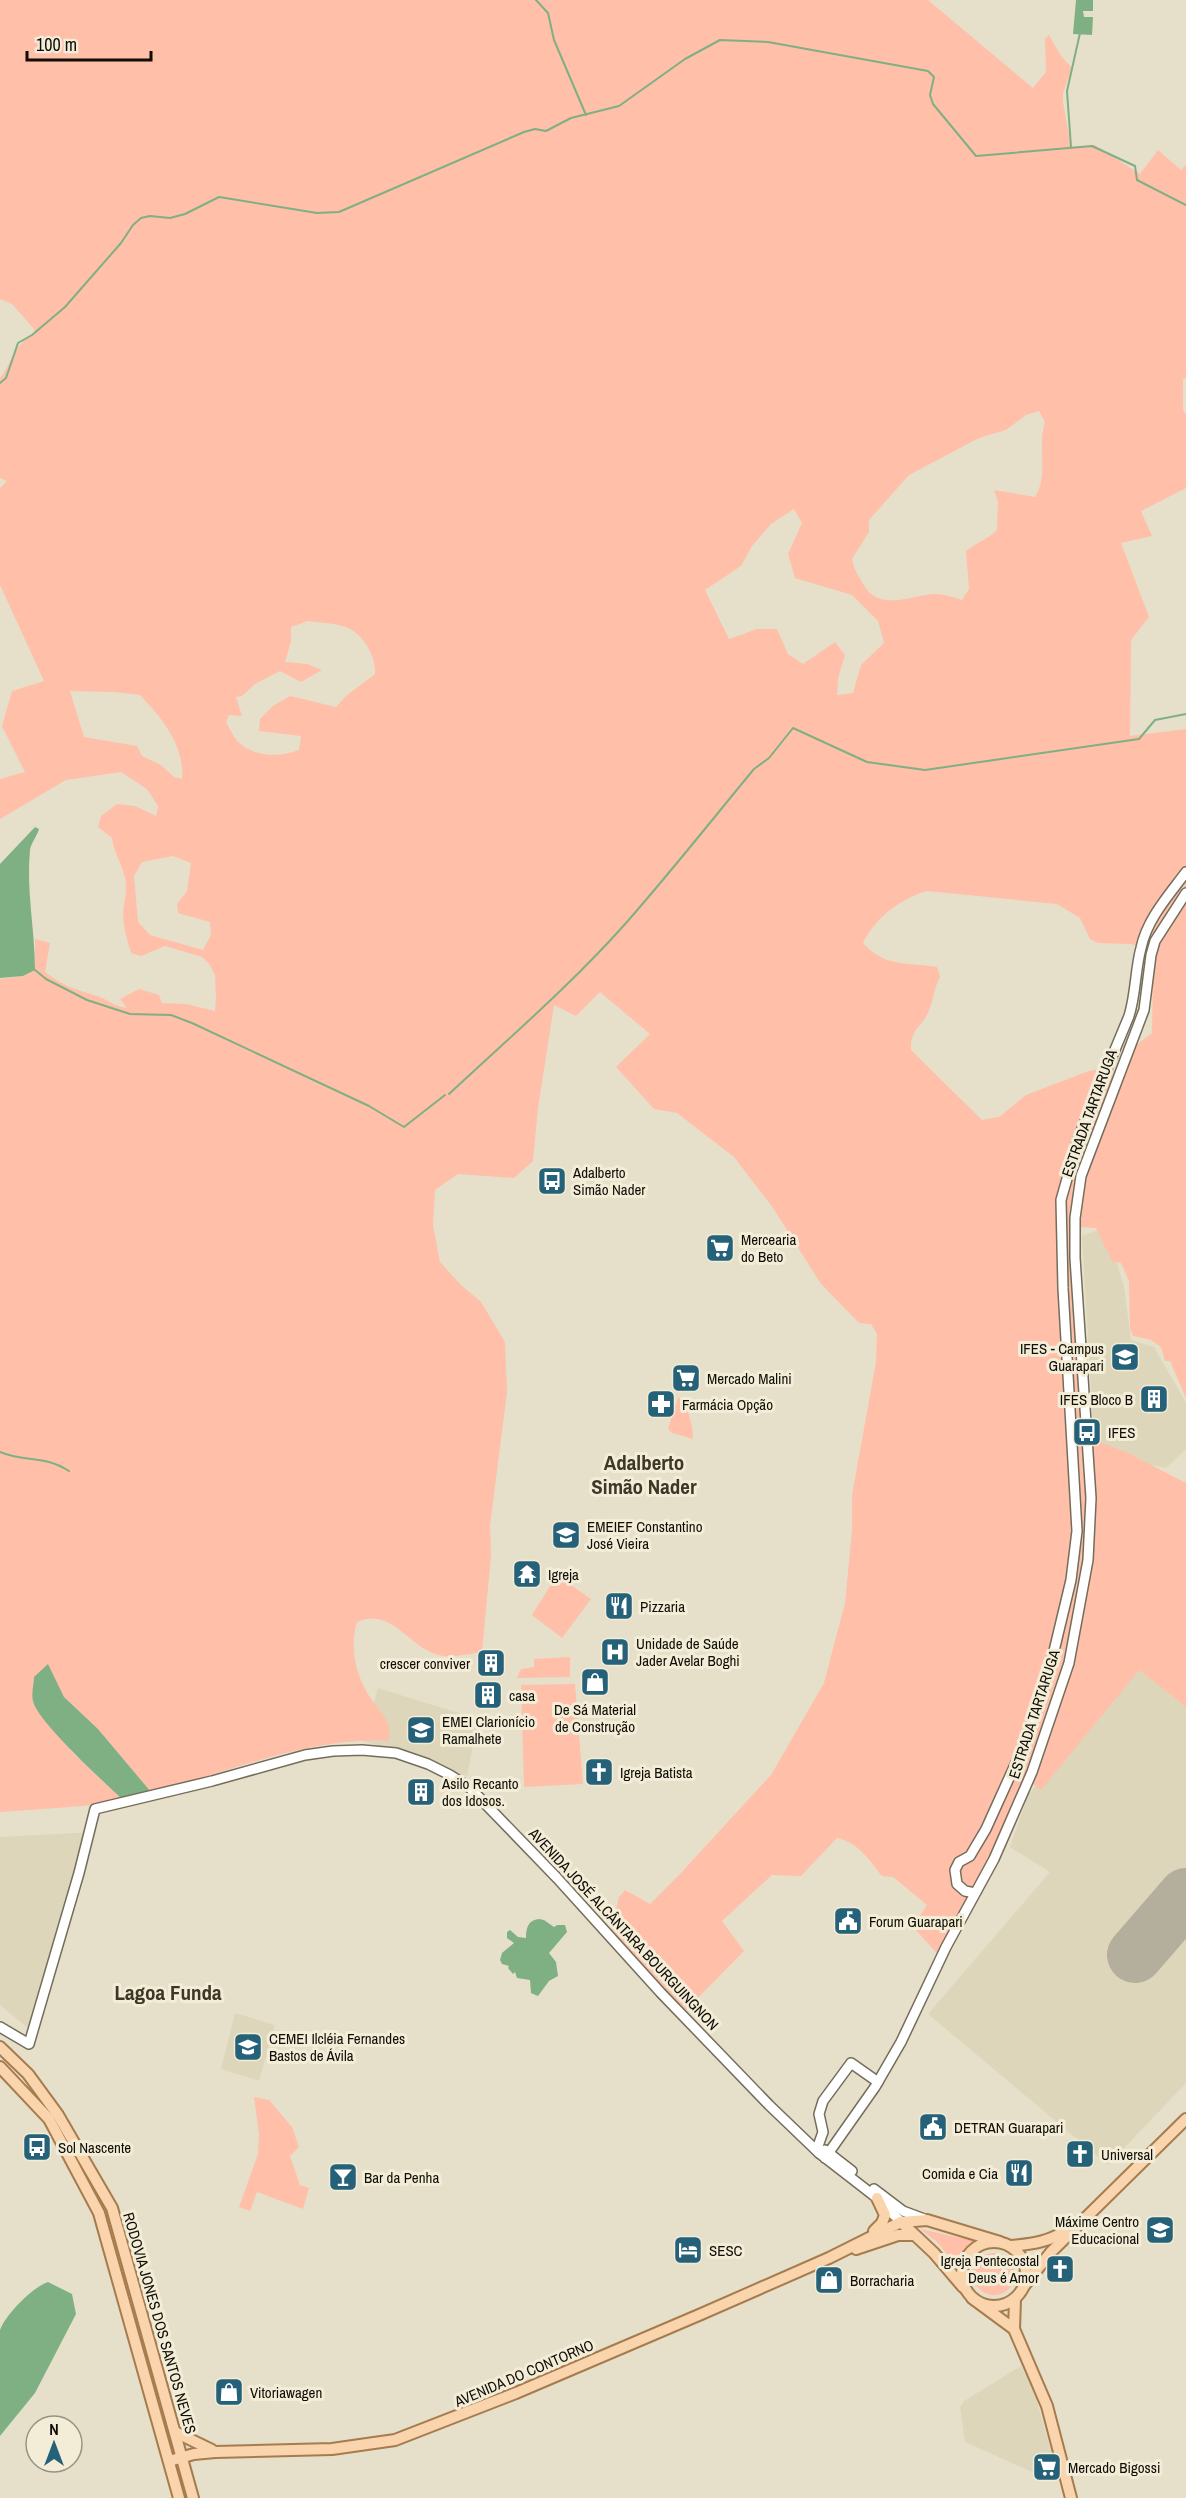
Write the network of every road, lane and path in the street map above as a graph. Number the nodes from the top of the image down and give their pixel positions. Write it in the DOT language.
graph roads {
  1 [pos="1186,872"];
  2 [pos="1186,893"];
  3 [pos="975,1893"];
  4 [pos="0,2027"];
  5 [pos="0,2047"];
  6 [pos="0,2067"];
  7 [pos="878,2082"];
  8 [pos="1186,2119"];
  9 [pos="823,2152"];
  10 [pos="877,2198"];
  11 [pos="1091,2212"];
  12 [pos="927,2220"];
  13 [pos="900,2222"];
  14 [pos="914,2235"];
  15 [pos="865,2239"];
  16 [pos="1005,2244"];
  17 [pos="829,2258"];
  18 [pos="1024,2286"];
  19 [pos="970,2295"];
  20 [pos="1014,2299"];
  21 [pos="1014,2329"];
  22 [pos="175,2432"];
  23 [pos="215,2452"];
  24 [pos="169,2461"];
  25 [pos="184,2461"];
  26 [pos="172,2473"];
  27 [pos="179,2498"];
  28 [pos="193,2498"];
  29 [pos="1071,2498"];
  1 -- 3 [label="street, ESTRADA TARTARUGA"];
  2 -- 3 [label="street, ESTRADA TARTARUGA"];
  3 -- 7 [label="street, ESTRADA TARTARUGA"];
  4 -- 9 [label="street, AVENIDA JOSÉ ALCÂNTARA BOURGUINGNON"];
  5 -- 22 [label="main road, RODOVIA JONES DOS SANTOS NEVES"];
  6 -- 24 [label="main road, RODOVIA JONES DOS SANTOS NEVES"];
  7 -- 9 [label="street, ESTRADA TARTARUGA"];
  7 -- 9 [label="street"];
  8 -- 11 [label="main road"];
  9 -- 10 [label="street, AVENIDA JOSÉ ALCÂNTARA BOURGUINGNON"];
  9 -- 12 [label="street, AVENIDA JOSÉ ALCÂNTARA BOURGUINGNON"];
  10 -- 13 [label="street, AVENIDA JOSÉ ALCÂNTARA BOURGUINGNON"];
  10 -- 15 [label="main road"];
  11 -- 16 [label="main road"];
  11 -- 18 [label="main road"];
  12 -- 13 [label="main road, AVENIDA DO CONTORNO"];
  12 -- 16 [label="main road, AVENIDA JOSÉ ALCÂNTARA BOURGUINGNON"];
  13 -- 14 [label="main road, AVENIDA JOSÉ ALCÂNTARA BOURGUINGNON"];
  13 -- 15 [label="main road, AVENIDA DO CONTORNO"];
  14 -- 17 [label="main road, AVENIDA DO CONTORNO"];
  14 -- 19 [label="main road, AVENIDA JOSÉ ALCÂNTARA BOURGUINGNON"];
  15 -- 17 [label="main road, AVENIDA DO CONTORNO"];
  16 -- 18 [label="main road"];
  16 -- 19 [label="main road"];
  17 -- 23 [label="main road, AVENIDA DO CONTORNO"];
  18 -- 20 [label="main road"];
  19 -- 20 [label="main road"];
  19 -- 21 [label="main road, AVENIDA JOSÉ ALCÂNTARA BOURGUINGNON"];
  20 -- 21 [label="main road"];
  21 -- 29 [label="main road"];
  22 -- 23 [label="main road"];
  22 -- 25 [label="main road, RODOVIA JONES DOS SANTOS NEVES"];
  23 -- 25 [label="main road, AVENIDA DO CONTORNO"];
  24 -- 25 [label="main road, AVENIDA DO CONTORNO"];
  24 -- 26 [label="main road, RODOVIA JONES DOS SANTOS NEVES"];
  25 -- 26 [label="main road, AVENIDA DO CONTORNO"];
  25 -- 28 [label="main road, RODOVIA JONES DOS SANTOS NEVES"];
  26 -- 27 [label="main road, RODOVIA JONES DOS SANTOS NEVES"];
}
